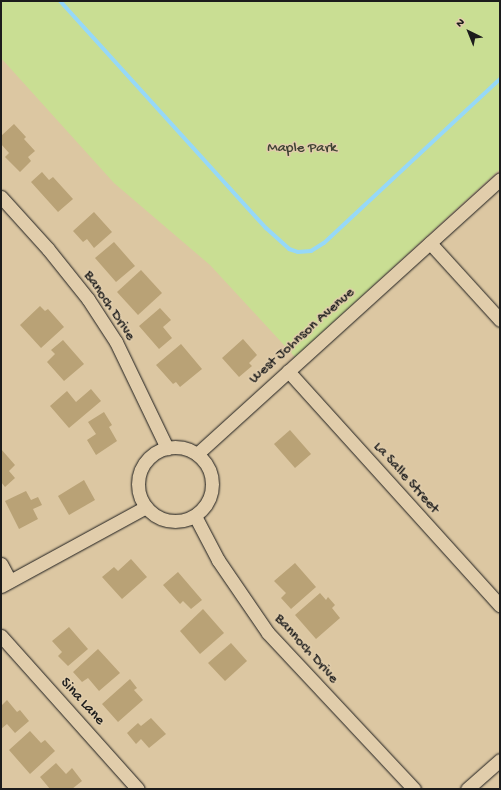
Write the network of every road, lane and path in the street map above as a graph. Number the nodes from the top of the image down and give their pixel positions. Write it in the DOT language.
graph roads {
  1 [pos="500,179"];
  2 [pos="1,196"];
  3 [pos="430,243"];
  4 [pos="500,320"];
  5 [pos="288,371"];
  6 [pos="167,448"];
  7 [pos="197,454"];
  8 [pos="146,507"];
  9 [pos="195,516"];
  10 [pos="1,564"];
  11 [pos="6,584"];
  12 [pos="500,606"];
  13 [pos="1,636"];
  14 [pos="500,760"];
  15 [pos="138,789"];
  16 [pos="414,789"];
  17 [pos="467,789"];
  1 -- 3 [label="street, West Johnson Avenue"];
  2 -- 6 [label="street, Banoch Drive"];
  3 -- 4 [label="street"];
  3 -- 5 [label="street, West Johnson Avenue"];
  5 -- 7 [label="street, West Johnson Avenue"];
  5 -- 12 [label="street, La Salle Street"];
  6 -- 7 [label="street"];
  6 -- 8 [label="street"];
  7 -- 9 [label="street"];
  8 -- 9 [label="street"];
  8 -- 11 [label="street"];
  9 -- 16 [label="street, Bannoch Drive"];
  10 -- 11 [label="street"];
  13 -- 15 [label="street, Sina Lane"];
  14 -- 17 [label="street"];
}
